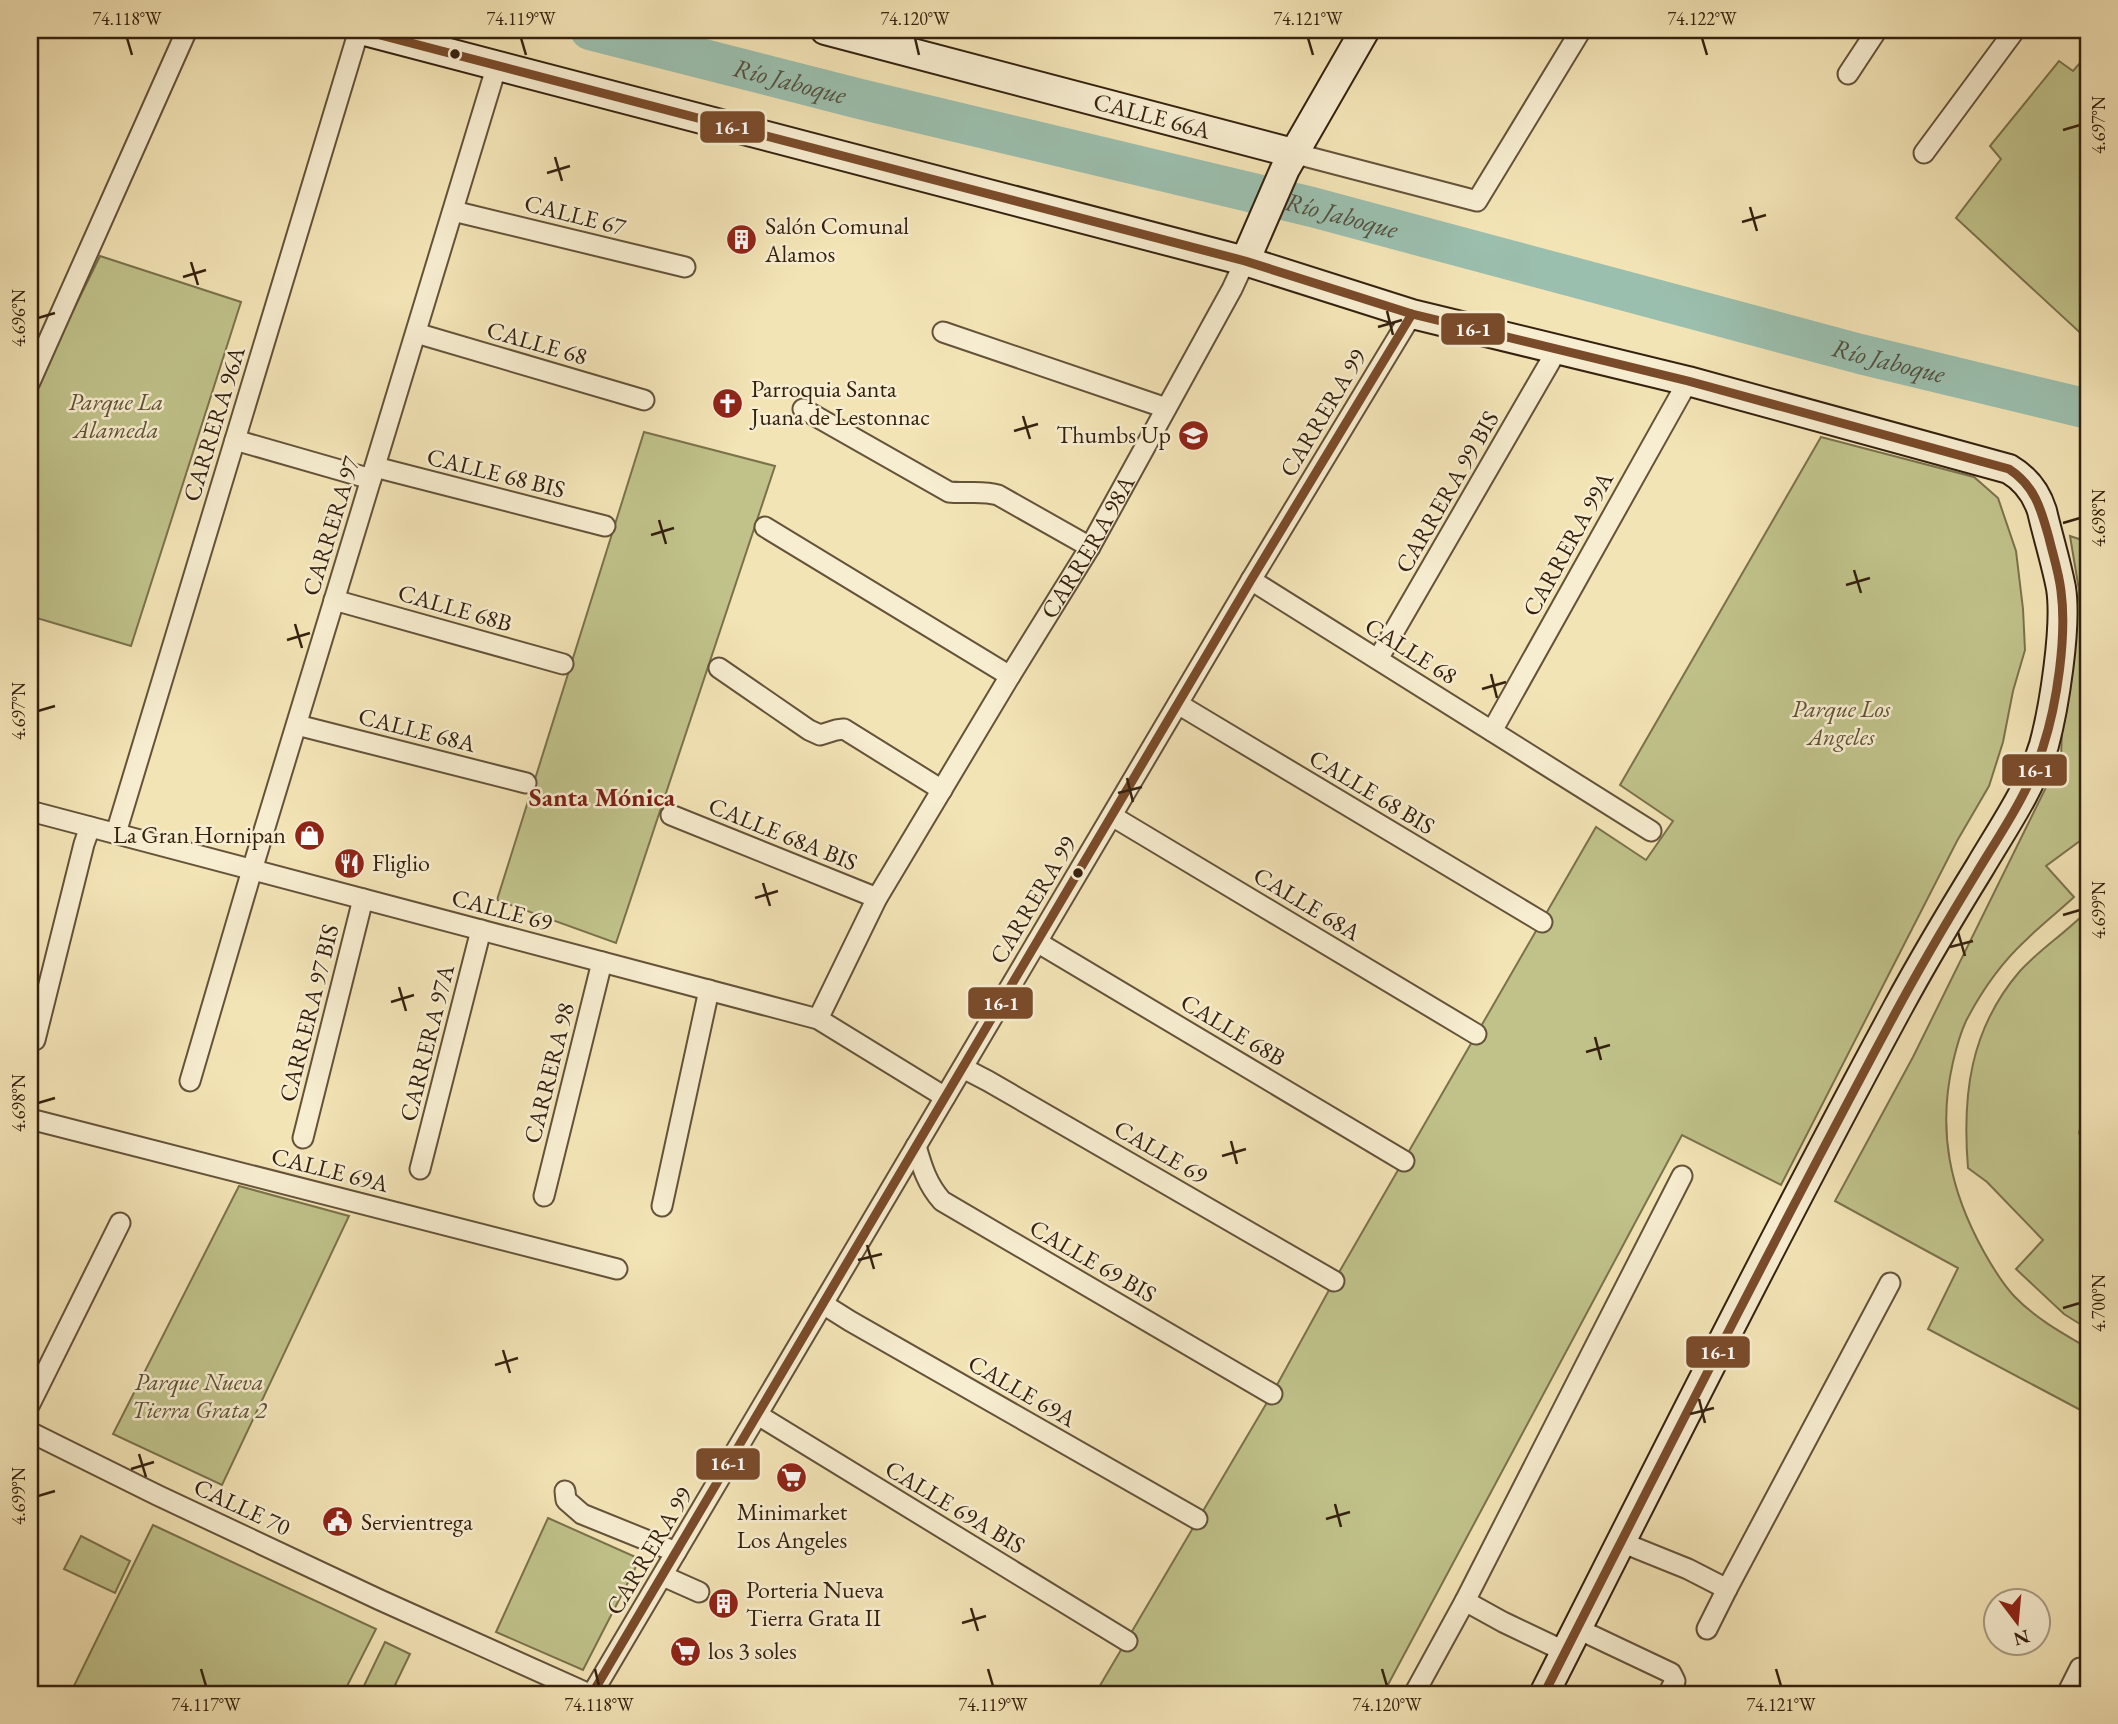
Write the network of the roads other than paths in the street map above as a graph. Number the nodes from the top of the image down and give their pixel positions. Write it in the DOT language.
graph roads {
  1 [pos="187,30"];
  2 [pos="360,30"];
  3 [pos="825,30"];
  4 [pos="1365,30"];
  5 [pos="1581,30"];
  6 [pos="1877,30"];
  7 [pos="2015,30"];
  8 [pos="497,65"];
  9 [pos="1848,74"];
  10 [pos="1293,153"];
  11 [pos="1924,153"];
  12 [pos="453,211"];
  13 [pos="1248,255"];
  14 [pos="685,267"];
  15 [pos="1412,314"];
  16 [pos="943,332"];
  17 [pos="415,333"];
  18 [pos="1557,349"];
  19 [pos="1688,381"];
  20 [pos="30,382"];
  21 [pos="644,400"];
  22 [pos="1166,408"];
  23 [pos="803,409"];
  24 [pos="235,440"];
  25 [pos="373,473"];
  26 [pos="606,526"];
  27 [pos="765,527"];
  28 [pos="1090,547"];
  29 [pos="1251,580"];
  30 [pos="334,600"];
  31 [pos="1378,659"];
  32 [pos="563,664"];
  33 [pos="719,668"];
  34 [pos="1010,676"];
  35 [pos="1178,704"];
  36 [pos="296,725"];
  37 [pos="1492,731"];
  38 [pos="526,783"];
  39 [pos="942,790"];
  40 [pos="30,811"];
  41 [pos="671,815"];
  42 [pos="1112,816"];
  43 [pos="90,827"];
  44 [pos="1651,831"];
  45 [pos="116,833"];
  46 [pos="252,870"];
  47 [pos="877,898"];
  48 [pos="363,899"];
  49 [pos="1542,922"];
  50 [pos="481,930"];
  51 [pos="1037,942"];
  52 [pos="602,962"];
  53 [pos="709,990"];
  54 [pos="818,1019"];
  55 [pos="1476,1034"];
  56 [pos="35,1040"];
  57 [pos="962,1068"];
  58 [pos="190,1081"];
  59 [pos="945,1097"];
  60 [pos="30,1119"];
  61 [pos="303,1138"];
  62 [pos="916,1146"];
  63 [pos="1404,1161"];
  64 [pos="420,1169"];
  65 [pos="1682,1176"];
  66 [pos="544,1196"];
  67 [pos="662,1206"];
  68 [pos="120,1223"];
  69 [pos="617,1269"];
  70 [pos="1334,1281"];
  71 [pos="1890,1283"];
  72 [pos="823,1304"];
  73 [pos="1272,1394"];
  74 [pos="30,1404"];
  75 [pos="758,1415"];
  76 [pos="30,1432"];
  77 [pos="565,1490"];
  78 [pos="1197,1519"];
  79 [pos="1621,1542"];
  80 [pos="676,1552"];
  81 [pos="663,1576"];
  82 [pos="1727,1589"];
  83 [pos="699,1592"];
  84 [pos="1465,1601"];
  85 [pos="1707,1629"];
  86 [pos="1127,1641"];
  87 [pos="1572,1641"];
  88 [pos="2080,1668"];
  89 [pos="591,1694"];
  90 [pos="1414,1694"];
  91 [pos="1544,1694"];
  92 [pos="1668,1694"];
  93 [pos="2067,1694"];
  1 -- 20 [label="street"];
  2 -- 8 [label="street"];
  2 -- 24 [label="street, CARRERA 96A"];
  3 -- 10 [label="street, CALLE 66A"];
  4 -- 10 [label="street, CARRERA 98A"];
  5 -- 10 [label="street, CALLE 66A"];
  6 -- 9 [label="street"];
  7 -- 11 [label="street"];
  8 -- 12 [label="street, CARRERA 97"];
  8 -- 13 [label="street"];
  10 -- 13 [label="street, CARRERA 98A"];
  12 -- 14 [label="street, CALLE 67"];
  12 -- 17 [label="street, CARRERA 97"];
  13 -- 15 [label="street"];
  13 -- 22 [label="street, CARRERA 98A"];
  15 -- 18 [label="street"];
  15 -- 29 [label="street, CARRERA 99"];
  16 -- 22 [label="street"];
  17 -- 21 [label="street, CALLE 68"];
  17 -- 25 [label="street, CARRERA 97"];
  18 -- 19 [label="street"];
  18 -- 31 [label="street, CARRERA 99 BIS"];
  19 -- 37 [label="street, CARRERA 99A"];
  19 -- 79 [label="street"];
  22 -- 28 [label="street, CARRERA 98A"];
  23 -- 28 [label="street"];
  24 -- 25 [label="street, CALLE 68 BIS"];
  24 -- 45 [label="street, CARRERA 96A"];
  25 -- 26 [label="street, CALLE 68 BIS"];
  25 -- 30 [label="street, CARRERA 97"];
  27 -- 34 [label="street"];
  28 -- 34 [label="street, CARRERA 98A"];
  29 -- 31 [label="street, CALLE 68"];
  29 -- 35 [label="street, CARRERA 99"];
  30 -- 32 [label="street, CALLE 68B"];
  30 -- 36 [label="street, CARRERA 97"];
  31 -- 37 [label="street, CALLE 68"];
  33 -- 39 [label="street"];
  34 -- 39 [label="street, CARRERA 98A"];
  35 -- 42 [label="street, CARRERA 99"];
  35 -- 49 [label="street, CALLE 68 BIS"];
  36 -- 38 [label="street, CALLE 68A"];
  36 -- 46 [label="street, CARRERA 97"];
  37 -- 44 [label="street, CALLE 68"];
  39 -- 47 [label="street, CARRERA 98A"];
  40 -- 43 [label="street, CALLE 69"];
  41 -- 47 [label="street, CALLE 68A BIS"];
  42 -- 51 [label="street, CARRERA 99"];
  42 -- 55 [label="street, CALLE 68A"];
  43 -- 45 [label="street, CALLE 69"];
  43 -- 56 [label="street"];
  45 -- 46 [label="street, CALLE 69"];
  46 -- 48 [label="street, CALLE 69"];
  46 -- 58 [label="street, CARRERA 97"];
  47 -- 54 [label="street, CARRERA 98A"];
  48 -- 50 [label="street, CALLE 69"];
  48 -- 61 [label="street, CARRERA 97 BIS"];
  50 -- 52 [label="street, CALLE 69"];
  50 -- 64 [label="street, CARRERA 97A"];
  51 -- 57 [label="street, CARRERA 99"];
  51 -- 63 [label="street, CALLE 68B"];
  52 -- 53 [label="street, CALLE 69"];
  52 -- 66 [label="street, CARRERA 98"];
  53 -- 54 [label="street, CALLE 69"];
  53 -- 67 [label="street"];
  54 -- 59 [label="street, CALLE 69"];
  57 -- 59 [label="street, CARRERA 99"];
  57 -- 70 [label="street, CALLE 69"];
  59 -- 62 [label="street, CARRERA 99"];
  60 -- 69 [label="street, CALLE 69A"];
  62 -- 72 [label="street, CARRERA 99"];
  62 -- 73 [label="street, CALLE 69 BIS"];
  65 -- 84 [label="street"];
  68 -- 74 [label="street"];
  71 -- 82 [label="street"];
  72 -- 75 [label="street, CARRERA 99"];
  72 -- 78 [label="street, CALLE 69A"];
  75 -- 80 [label="street, CARRERA 99"];
  75 -- 86 [label="street, CALLE 69A BIS"];
  76 -- 89 [label="street, CALLE 70"];
  77 -- 80 [label="street"];
  79 -- 82 [label="street"];
  79 -- 87 [label="street"];
  80 -- 81 [label="street, CARRERA 99"];
  81 -- 83 [label="street"];
  81 -- 89 [label="street, CARRERA 99"];
  82 -- 85 [label="street"];
  84 -- 87 [label="street"];
  84 -- 90 [label="street"];
  87 -- 91 [label="street"];
  87 -- 92 [label="street"];
  88 -- 93 [label="street"];
}
